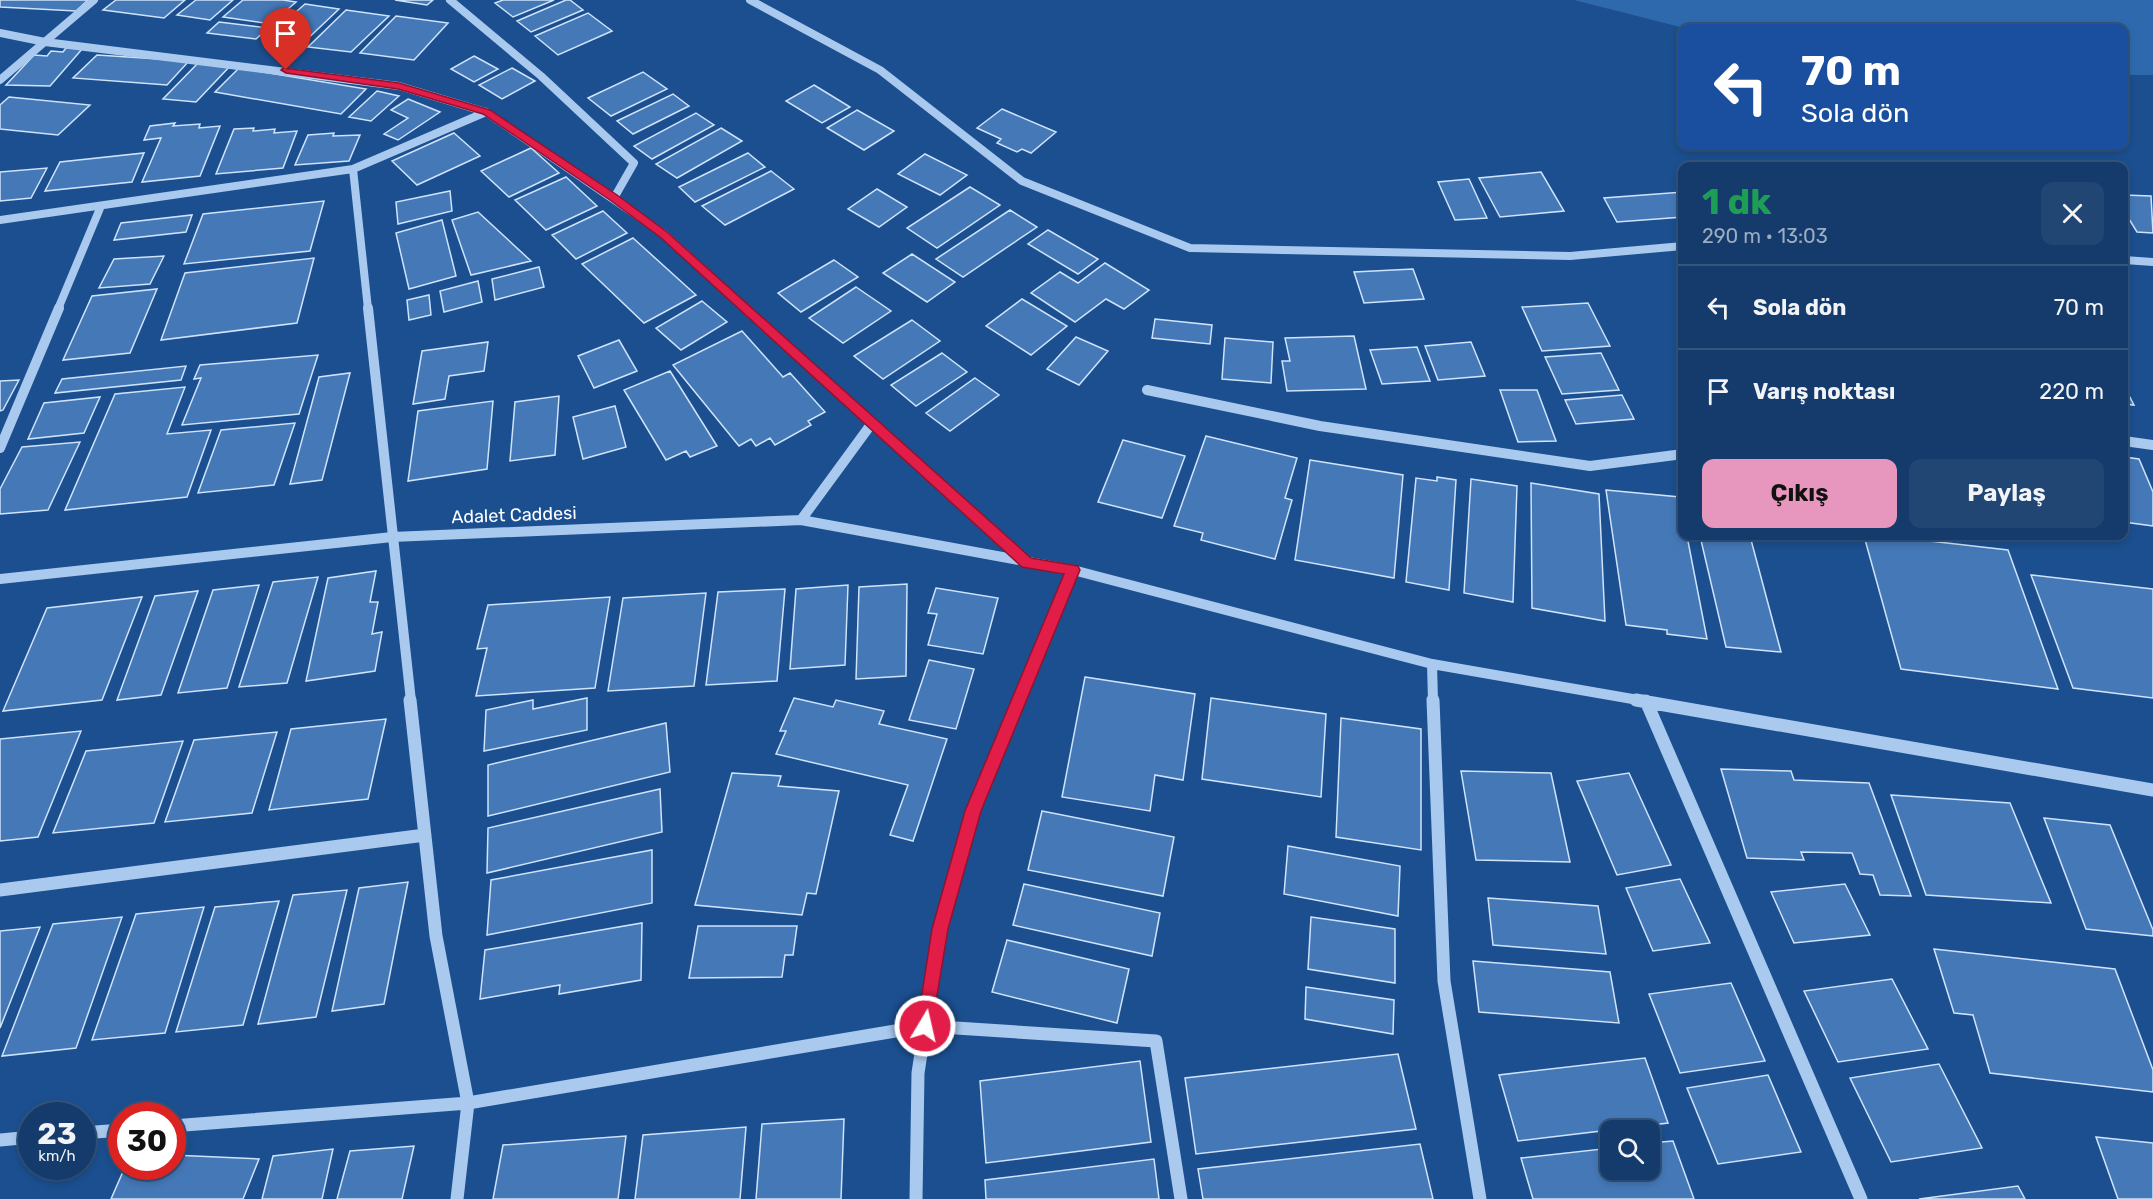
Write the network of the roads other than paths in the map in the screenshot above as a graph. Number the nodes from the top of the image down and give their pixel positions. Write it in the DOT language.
graph roads {
  1 [pos="94,0"];
  2 [pos="450,0"];
  3 [pos="750,0"];
  4 [pos="0,33"];
  5 [pos="45,42"];
  6 [pos="0,81"];
  7 [pos="486,112"];
  8 [pos="352,169"];
  9 [pos="614,198"];
  10 [pos="101,206"];
  11 [pos="0,220"];
  12 [pos="1678,246"];
  13 [pos="2128,260"];
  14 [pos="2153,262"];
  15 [pos="1147,390"];
  16 [pos="872,423"];
  17 [pos="2128,442"];
  18 [pos="2153,445"];
  19 [pos="0,448"];
  20 [pos="1678,455"];
  21 [pos="801,520"];
  22 [pos="392,537"];
  23 [pos="1027,563"];
  24 [pos="1073,570"];
  25 [pos="0,579"];
  26 [pos="1432,664"];
  27 [pos="1646,701"];
  28 [pos="2153,790"];
  29 [pos="425,835"];
  30 [pos="0,890"];
  31 [pos="925,1026"];
  32 [pos="468,1103"];
  33 [pos="186,1125"];
  34 [pos="18,1138"];
  35 [pos="0,1140"];
  36 [pos="457,1199"];
  37 [pos="916,1199"];
  38 [pos="1181,1199"];
  39 [pos="1480,1199"];
  40 [pos="1861,1199"];
  1 -- 5 [label="street"];
  2 -- 9 [label="street"];
  3 -- 12 [label="street"];
  4 -- 5 [label="street"];
  5 -- 6 [label="street"];
  5 -- 7 [label="street"];
  7 -- 8 [label="street"];
  7 -- 9 [label="street"];
  8 -- 10 [label="street"];
  8 -- 22 [label="street"];
  9 -- 16 [label="street"];
  10 -- 11 [label="street"];
  10 -- 19 [label="street"];
  13 -- 14 [label="street"];
  15 -- 20 [label="street"];
  16 -- 21 [label="street"];
  16 -- 23 [label="street"];
  17 -- 18 [label="street"];
  21 -- 22 [label="street, Adalet Caddesi"];
  21 -- 23 [label="street, Adalet Caddesi"];
  22 -- 25 [label="street, Adalet Caddesi"];
  22 -- 29 [label="street"];
  23 -- 24 [label="street, Adalet Caddesi"];
  24 -- 26 [label="street, Adalet Caddesi"];
  24 -- 31 [label="street"];
  26 -- 27 [label="street, Adalet Caddesi"];
  26 -- 39 [label="street"];
  27 -- 28 [label="street, Adalet Caddesi"];
  27 -- 40 [label="street"];
  29 -- 30 [label="street"];
  29 -- 32 [label="street"];
  31 -- 32 [label="street"];
  31 -- 37 [label="street"];
  31 -- 38 [label="street"];
  32 -- 33 [label="street"];
  32 -- 36 [label="street"];
  34 -- 35 [label="street"];
}
